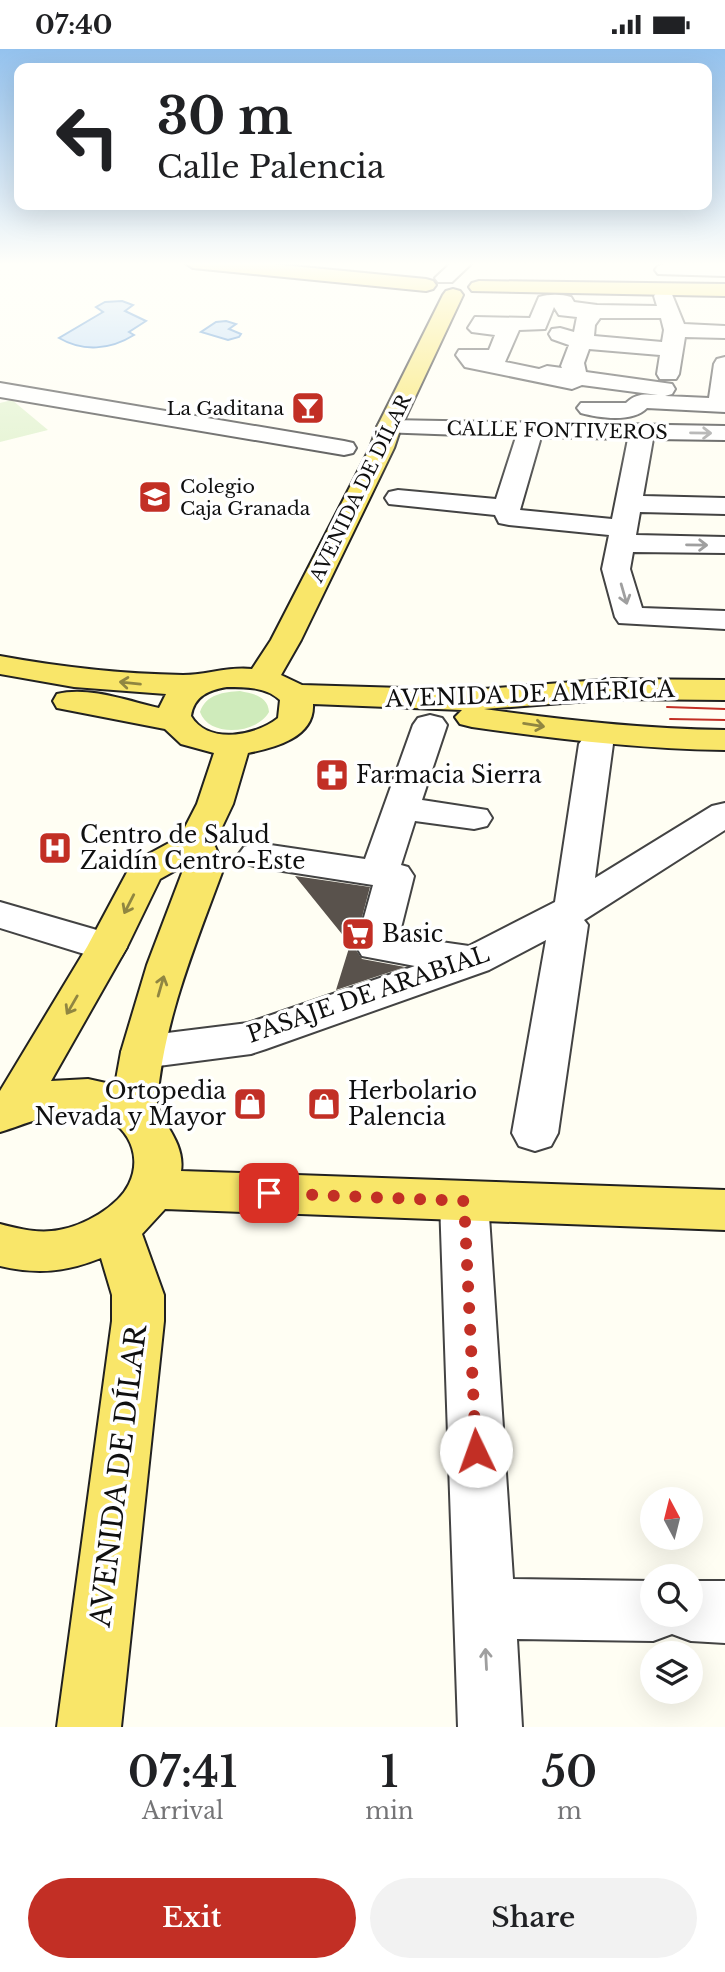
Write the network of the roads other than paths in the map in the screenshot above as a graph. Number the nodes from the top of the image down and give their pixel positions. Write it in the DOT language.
graph roads {
  1 [pos="430,340"];
  2 [pos="504,340"];
  3 [pos="543,340"];
  4 [pos="585,340"];
  5 [pos="664,340"];
  6 [pos="582,342"];
  7 [pos="460,363"];
  8 [pos="725,364"];
  9 [pos="535,370"];
  10 [pos="573,377"];
  11 [pos="0,390"];
  12 [pos="723,394"];
  13 [pos="658,411"];
  14 [pos="389,427"];
  15 [pos="531,429"];
  16 [pos="725,433"];
  17 [pos="344,447"];
  18 [pos="398,498"];
  19 [pos="725,506"];
  20 [pos="506,507"];
  21 [pos="624,525"];
  22 [pos="725,545"];
  23 [pos="725,620"];
  24 [pos="0,665"];
  25 [pos="262,679"];
  26 [pos="199,685"];
  27 [pos="0,689"];
  28 [pos="725,690"];
  29 [pos="294,706"];
  30 [pos="176,722"];
  31 [pos="430,725"];
  32 [pos="725,740"];
  33 [pos="234,744"];
  34 [pos="596,744"];
  35 [pos="401,809"];
  36 [pos="725,814"];
  37 [pos="474,818"];
  38 [pos="195,844"];
  39 [pos="257,855"];
  40 [pos="379,873"];
  41 [pos="0,915"];
  42 [pos="107,947"];
  43 [pos="475,960"];
  44 [pos="143,1052"];
  45 [pos="6,1111"];
  46 [pos="133,1113"];
  47 [pos="536,1133"];
  48 [pos="464,1201"];
  49 [pos="134,1209"];
  50 [pos="725,1210"];
  51 [pos="0,1245"];
  52 [pos="514,1609"];
  53 [pos="640,1611"];
  54 [pos="703,1611"];
  55 [pos="725,1612"];
  56 [pos="89,1727"];
  57 [pos="490,1727"];
  1 -- 14 [label="main road, AVENIDA DE DÍLAR"];
  2 -- 7 [label="street"];
  3 -- 9 [label="street"];
  4 -- 6 [label="street"];
  5 -- 13 [label="street"];
  6 -- 10 [label="street"];
  7 -- 9 [label="street"];
  7 -- 10 [label="street"];
  7 -- 13 [label="street"];
  8 -- 12 [label="street"];
  9 -- 10 [label="street"];
  10 -- 13 [label="street"];
  11 -- 17 [label="street"];
  12 -- 13 [label="street"];
  13 -- 15 [label="street, CALLE FONTIVEROS"];
  13 -- 16 [label="street, CALLE FONTIVEROS, one-way"];
  13 -- 21 [label="street"];
  14 -- 15 [label="street, CALLE FONTIVEROS"];
  14 -- 25 [label="main road, AVENIDA DE DÍLAR"];
  15 -- 20 [label="street"];
  18 -- 20 [label="street"];
  19 -- 21 [label="street"];
  20 -- 21 [label="street"];
  21 -- 22 [label="street, one-way"];
  21 -- 23 [label="street, one-way"];
  26 -- 24 [label="main road, one-way"];
  25 -- 26 [label="main road"];
  25 -- 29 [label="main road"];
  26 -- 30 [label="main road"];
  27 -- 30 [label="main road"];
  28 -- 29 [label="main road, AVENIDA DE AMÉRICA"];
  29 -- 32 [label="main road, AVENIDA DE AMÉRICA, one-way"];
  29 -- 33 [label="main road"];
  30 -- 33 [label="main road"];
  31 -- 35 [label="street"];
  33 -- 38 [label="main road"];
  34 -- 47 [label="street"];
  35 -- 37 [label="street"];
  35 -- 40 [label="street"];
  36 -- 43 [label="street, PASAJE DE ARABIAL"];
  38 -- 42 [label="main road, one-way"];
  44 -- 38 [label="main road, one-way"];
  39 -- 40 [label="street"];
  40 -- 43 [label="street"];
  41 -- 42 [label="street"];
  42 -- 45 [label="main road, one-way"];
  43 -- 44 [label="street, PASAJE DE ARABIAL"];
  44 -- 46 [label="main road"];
  45 -- 46 [label="main road"];
  46 -- 49 [label="main road"];
  48 -- 49 [label="main road"];
  48 -- 50 [label="main road"];
  57 -- 48 [label="street, one-way"];
  49 -- 51 [label="main road"];
  49 -- 56 [label="main road, AVENIDA DE DÍLAR"];
  52 -- 53 [label="street"];
  54 -- 55 [label="street"];
}
